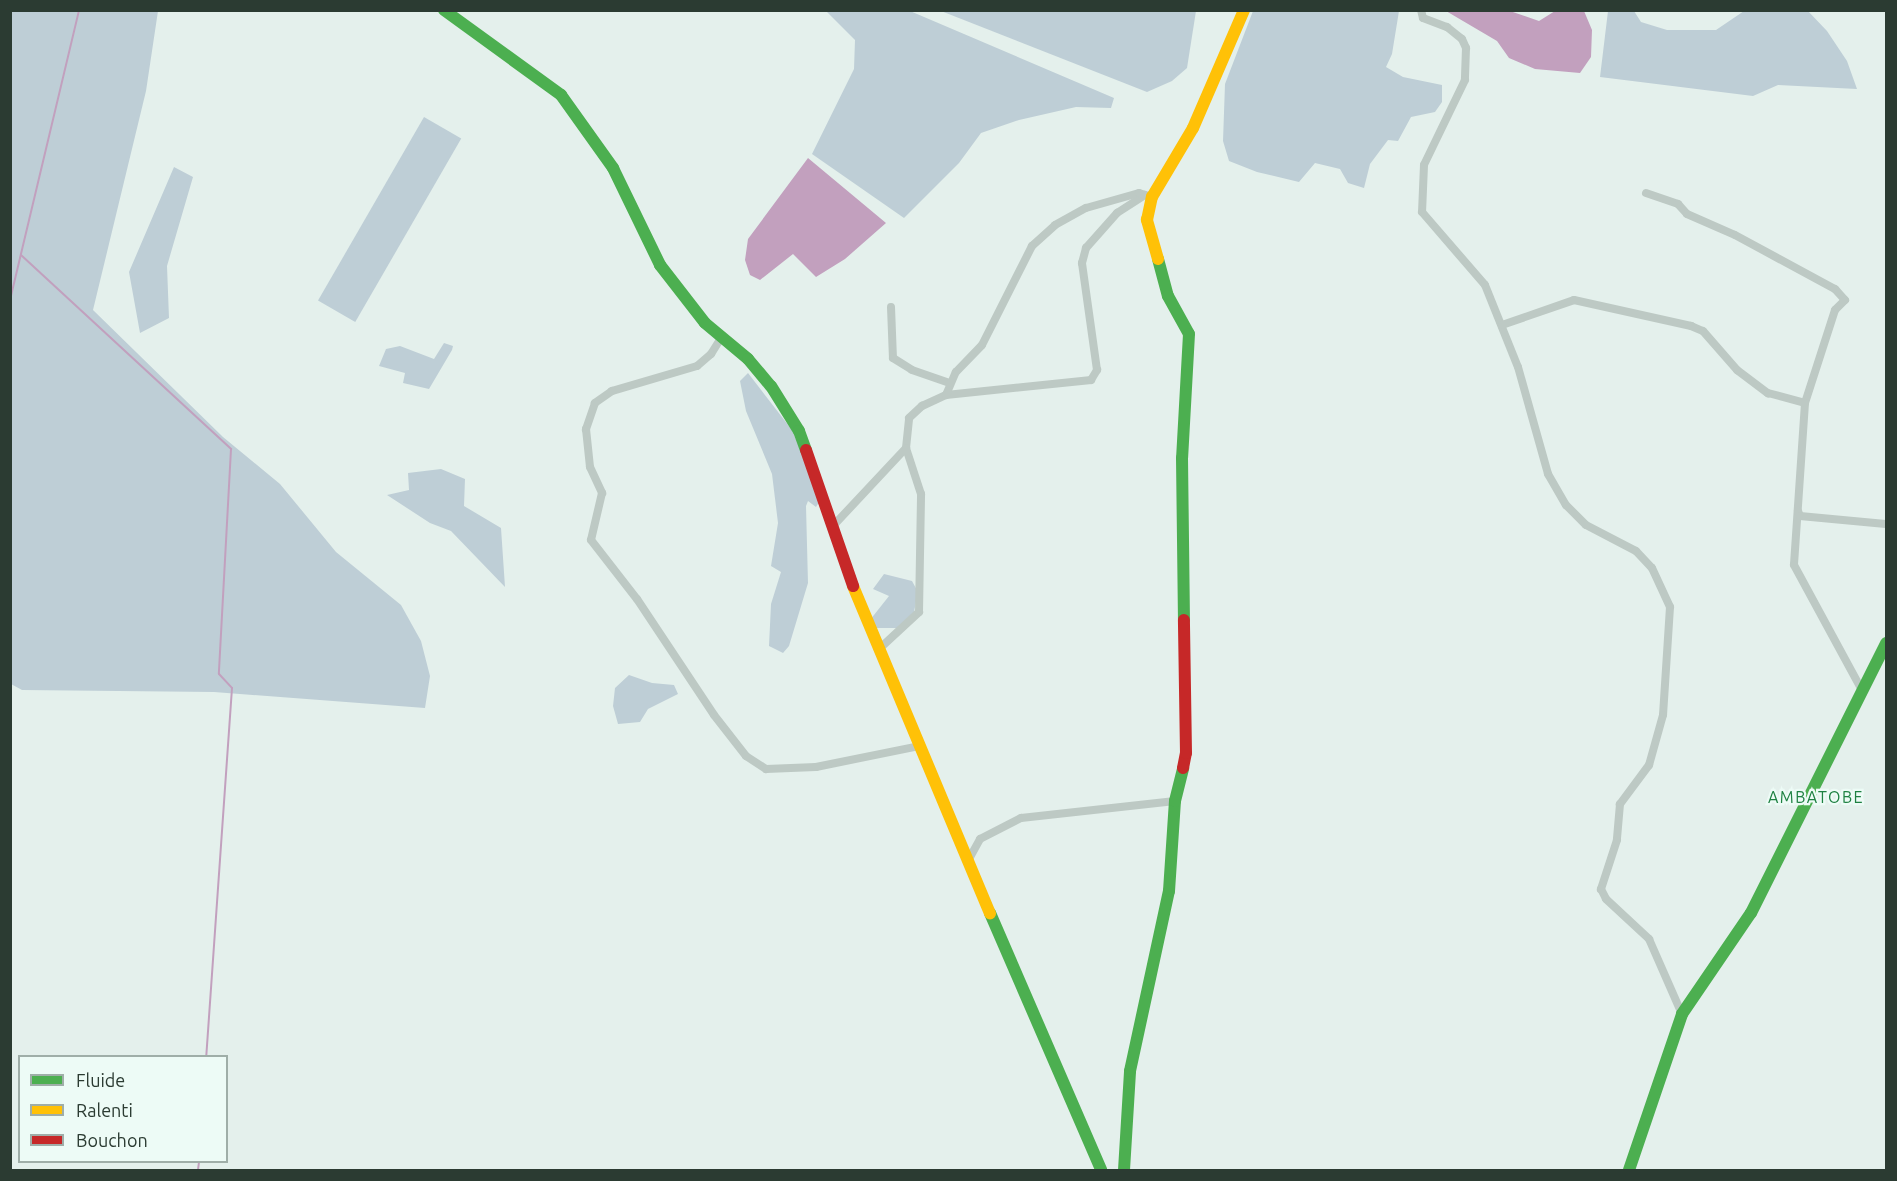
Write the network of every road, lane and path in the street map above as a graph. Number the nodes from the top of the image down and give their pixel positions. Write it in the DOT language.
graph roads {
  1 [pos="444,10"];
  2 [pos="1244,10"];
  3 [pos="1421,10"];
  4 [pos="1646,193"];
  5 [pos="1148,196"];
  6 [pos="891,307"];
  7 [pos="1502,325"];
  8 [pos="721,338"];
  9 [pos="949,382"];
  10 [pos="946,395"];
  11 [pos="1805,404"];
  12 [pos="906,448"];
  13 [pos="1798,511"];
  14 [pos="1887,524"];
  15 [pos="833,526"];
  16 [pos="1887,643"];
  17 [pos="878,650"];
  18 [pos="1862,690"];
  19 [pos="919,746"];
  20 [pos="1175,801"];
  21 [pos="969,859"];
  22 [pos="1682,1014"];
  23 [pos="1101,1170"];
  24 [pos="1124,1170"];
  25 [pos="1629,1170"];
  1 -- 8 [label="street"];
  2 -- 5 [label="street"];
  3 -- 7 [label="street"];
  4 -- 11 [label="street"];
  5 -- 9 [label="street"];
  5 -- 10 [label="street"];
  5 -- 20 [label="street"];
  6 -- 9 [label="street"];
  7 -- 11 [label="street"];
  7 -- 22 [label="street"];
  8 -- 15 [label="street"];
  8 -- 19 [label="street"];
  9 -- 10 [label="street"];
  10 -- 12 [label="street"];
  11 -- 13 [label="street"];
  12 -- 15 [label="street"];
  12 -- 17 [label="street"];
  13 -- 14 [label="street"];
  13 -- 18 [label="street"];
  15 -- 17 [label="street"];
  16 -- 18 [label="street"];
  17 -- 19 [label="street"];
  18 -- 22 [label="street"];
  19 -- 21 [label="street"];
  20 -- 21 [label="street"];
  20 -- 24 [label="street"];
  21 -- 23 [label="street"];
  22 -- 25 [label="street"];
}
